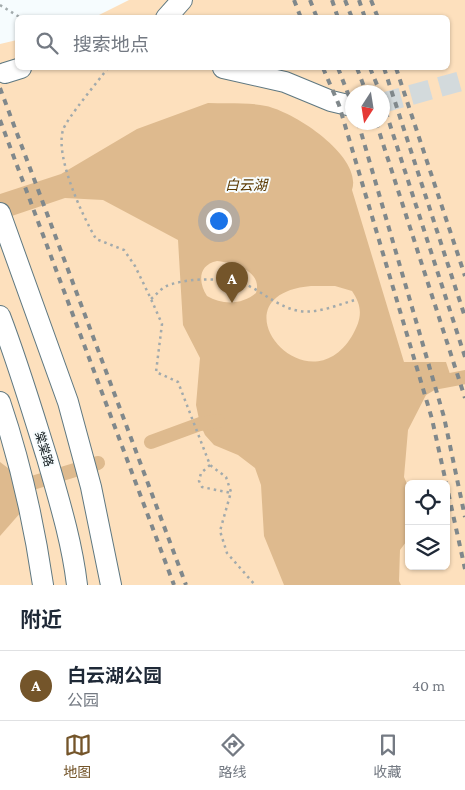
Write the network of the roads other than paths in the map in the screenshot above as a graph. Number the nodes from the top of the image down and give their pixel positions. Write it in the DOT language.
graph roads {
  1 [pos="182,0"];
  2 [pos="169,15"];
  3 [pos="232,70"];
  4 [pos="345,104"];
  5 [pos="0,213"];
  6 [pos="0,316"];
  7 [pos="0,402"];
  8 [pos="43,585"];
  9 [pos="77,585"];
  10 [pos="111,585"];
  1 -- 2 [label="street"];
  3 -- 4 [label="street"];
  5 -- 10 [label="street"];
  6 -- 9 [label="street, 棠棠路"];
  7 -- 8 [label="street"];
}
